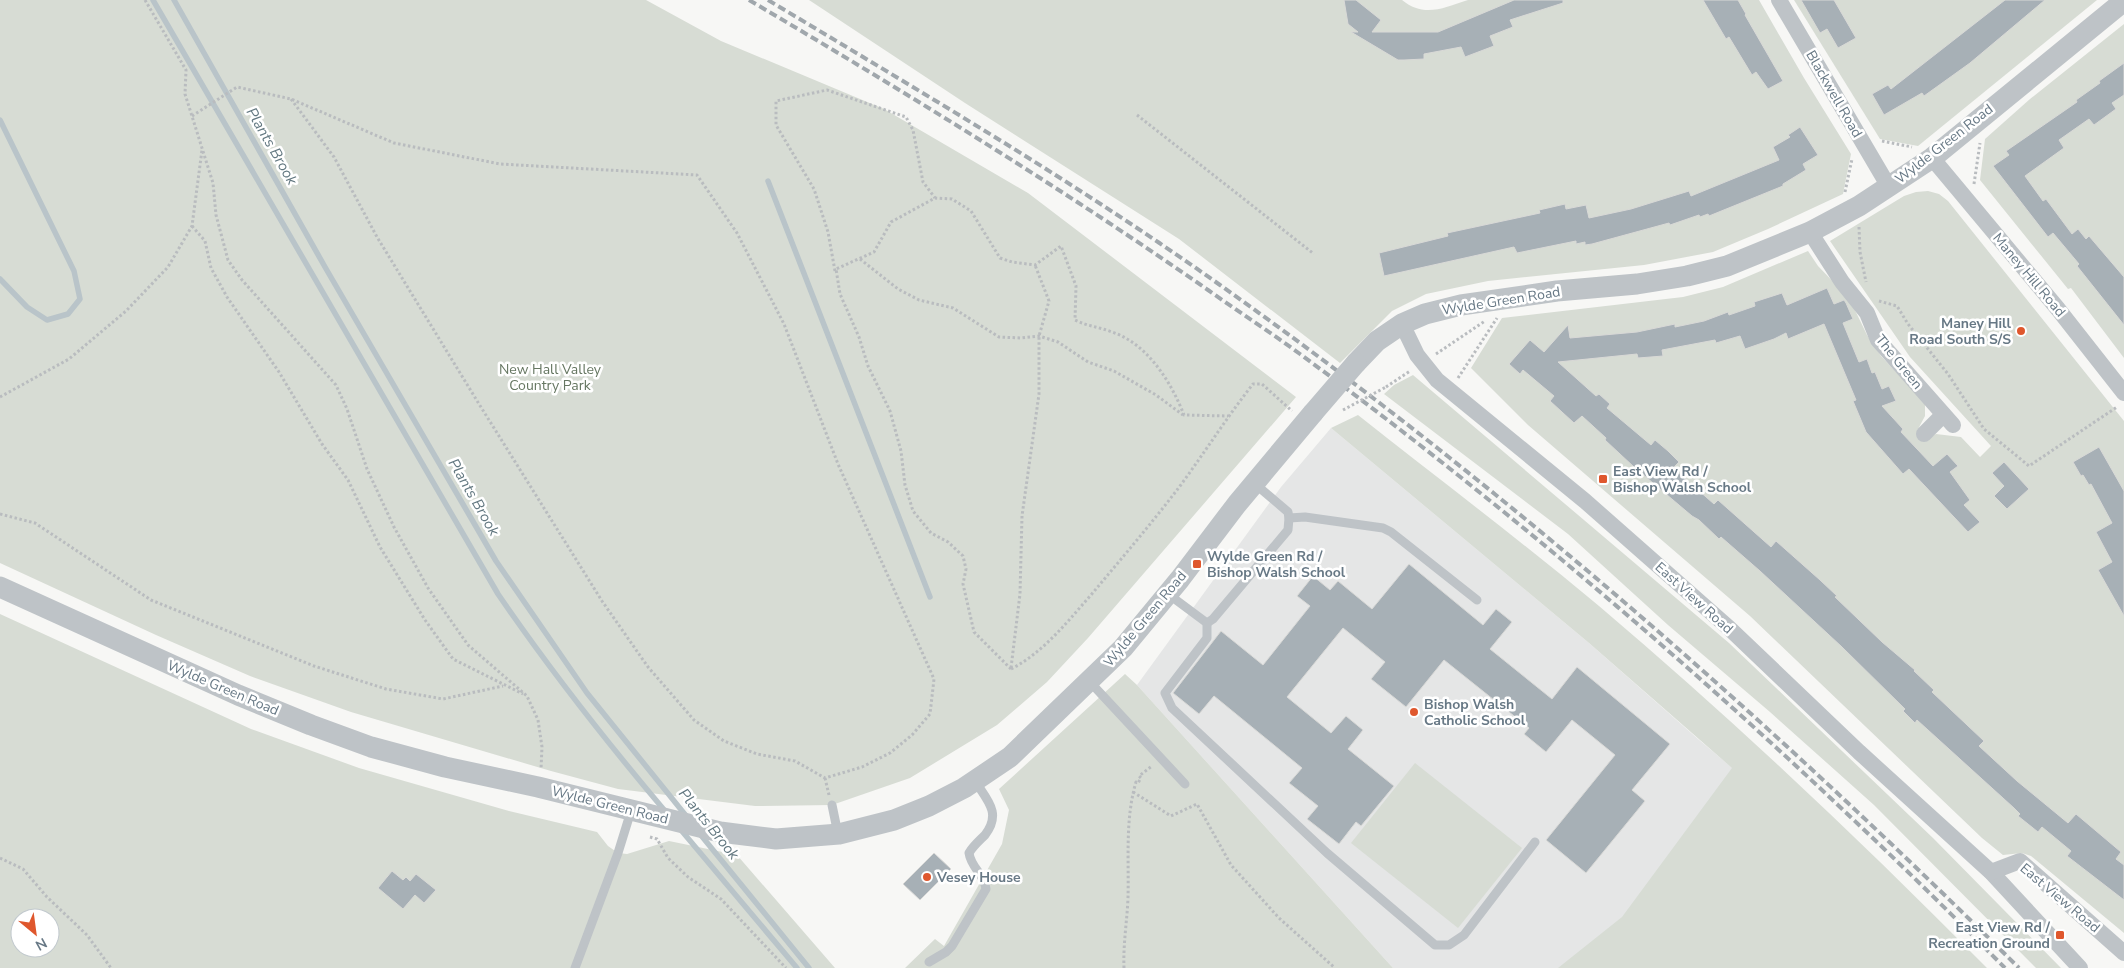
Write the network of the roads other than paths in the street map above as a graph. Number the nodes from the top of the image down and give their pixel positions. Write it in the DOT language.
graph roads {
  1 [pos="1778,0"];
  2 [pos="2124,1"];
  3 [pos="1932,158"];
  4 [pos="1889,187"];
  5 [pos="1810,232"];
  6 [pos="1402,324"];
  7 [pos="2124,393"];
  8 [pos="1924,434"];
  9 [pos="1254,483"];
  10 [pos="1290,518"];
  11 [pos="0,587"];
  12 [pos="1167,594"];
  13 [pos="1477,600"];
  14 [pos="1207,623"];
  15 [pos="1090,682"];
  16 [pos="975,781"];
  17 [pos="1185,784"];
  18 [pos="832,805"];
  19 [pos="628,820"];
  20 [pos="838,834"];
  21 [pos="1535,842"];
  22 [pos="1991,872"];
  23 [pos="2124,953"];
  24 [pos="929,962"];
  25 [pos="575,968"];
  26 [pos="2080,968"];
  1 -- 4 [label="street, Blackwell Road"];
  2 -- 3 [label="street, Wylde Green Road"];
  3 -- 4 [label="street, Wylde Green Road"];
  3 -- 7 [label="street, Maney Hill Road"];
  4 -- 5 [label="street, Wylde Green Road"];
  5 -- 6 [label="street, Wylde Green Road"];
  5 -- 8 [label="street, The Green"];
  6 -- 9 [label="street, Wylde Green Road, bridge"];
  6 -- 22 [label="street, East View Road"];
  9 -- 10 [label="lane"];
  9 -- 12 [label="street, Wylde Green Road"];
  10 -- 13 [label="lane"];
  10 -- 14 [label="lane"];
  11 -- 19 [label="street, Wylde Green Road"];
  12 -- 14 [label="lane"];
  12 -- 15 [label="street, Wylde Green Road"];
  14 -- 21 [label="lane"];
  15 -- 16 [label="street, Wylde Green Road"];
  15 -- 17 [label="lane"];
  16 -- 20 [label="street, Wylde Green Road"];
  16 -- 24 [label="lane"];
  18 -- 20 [label="lane"];
  19 -- 20 [label="street, Wylde Green Road"];
  19 -- 25 [label="lane"];
  22 -- 23 [label="street, East View Road"];
  22 -- 26 [label="street, East View Road"];
}
